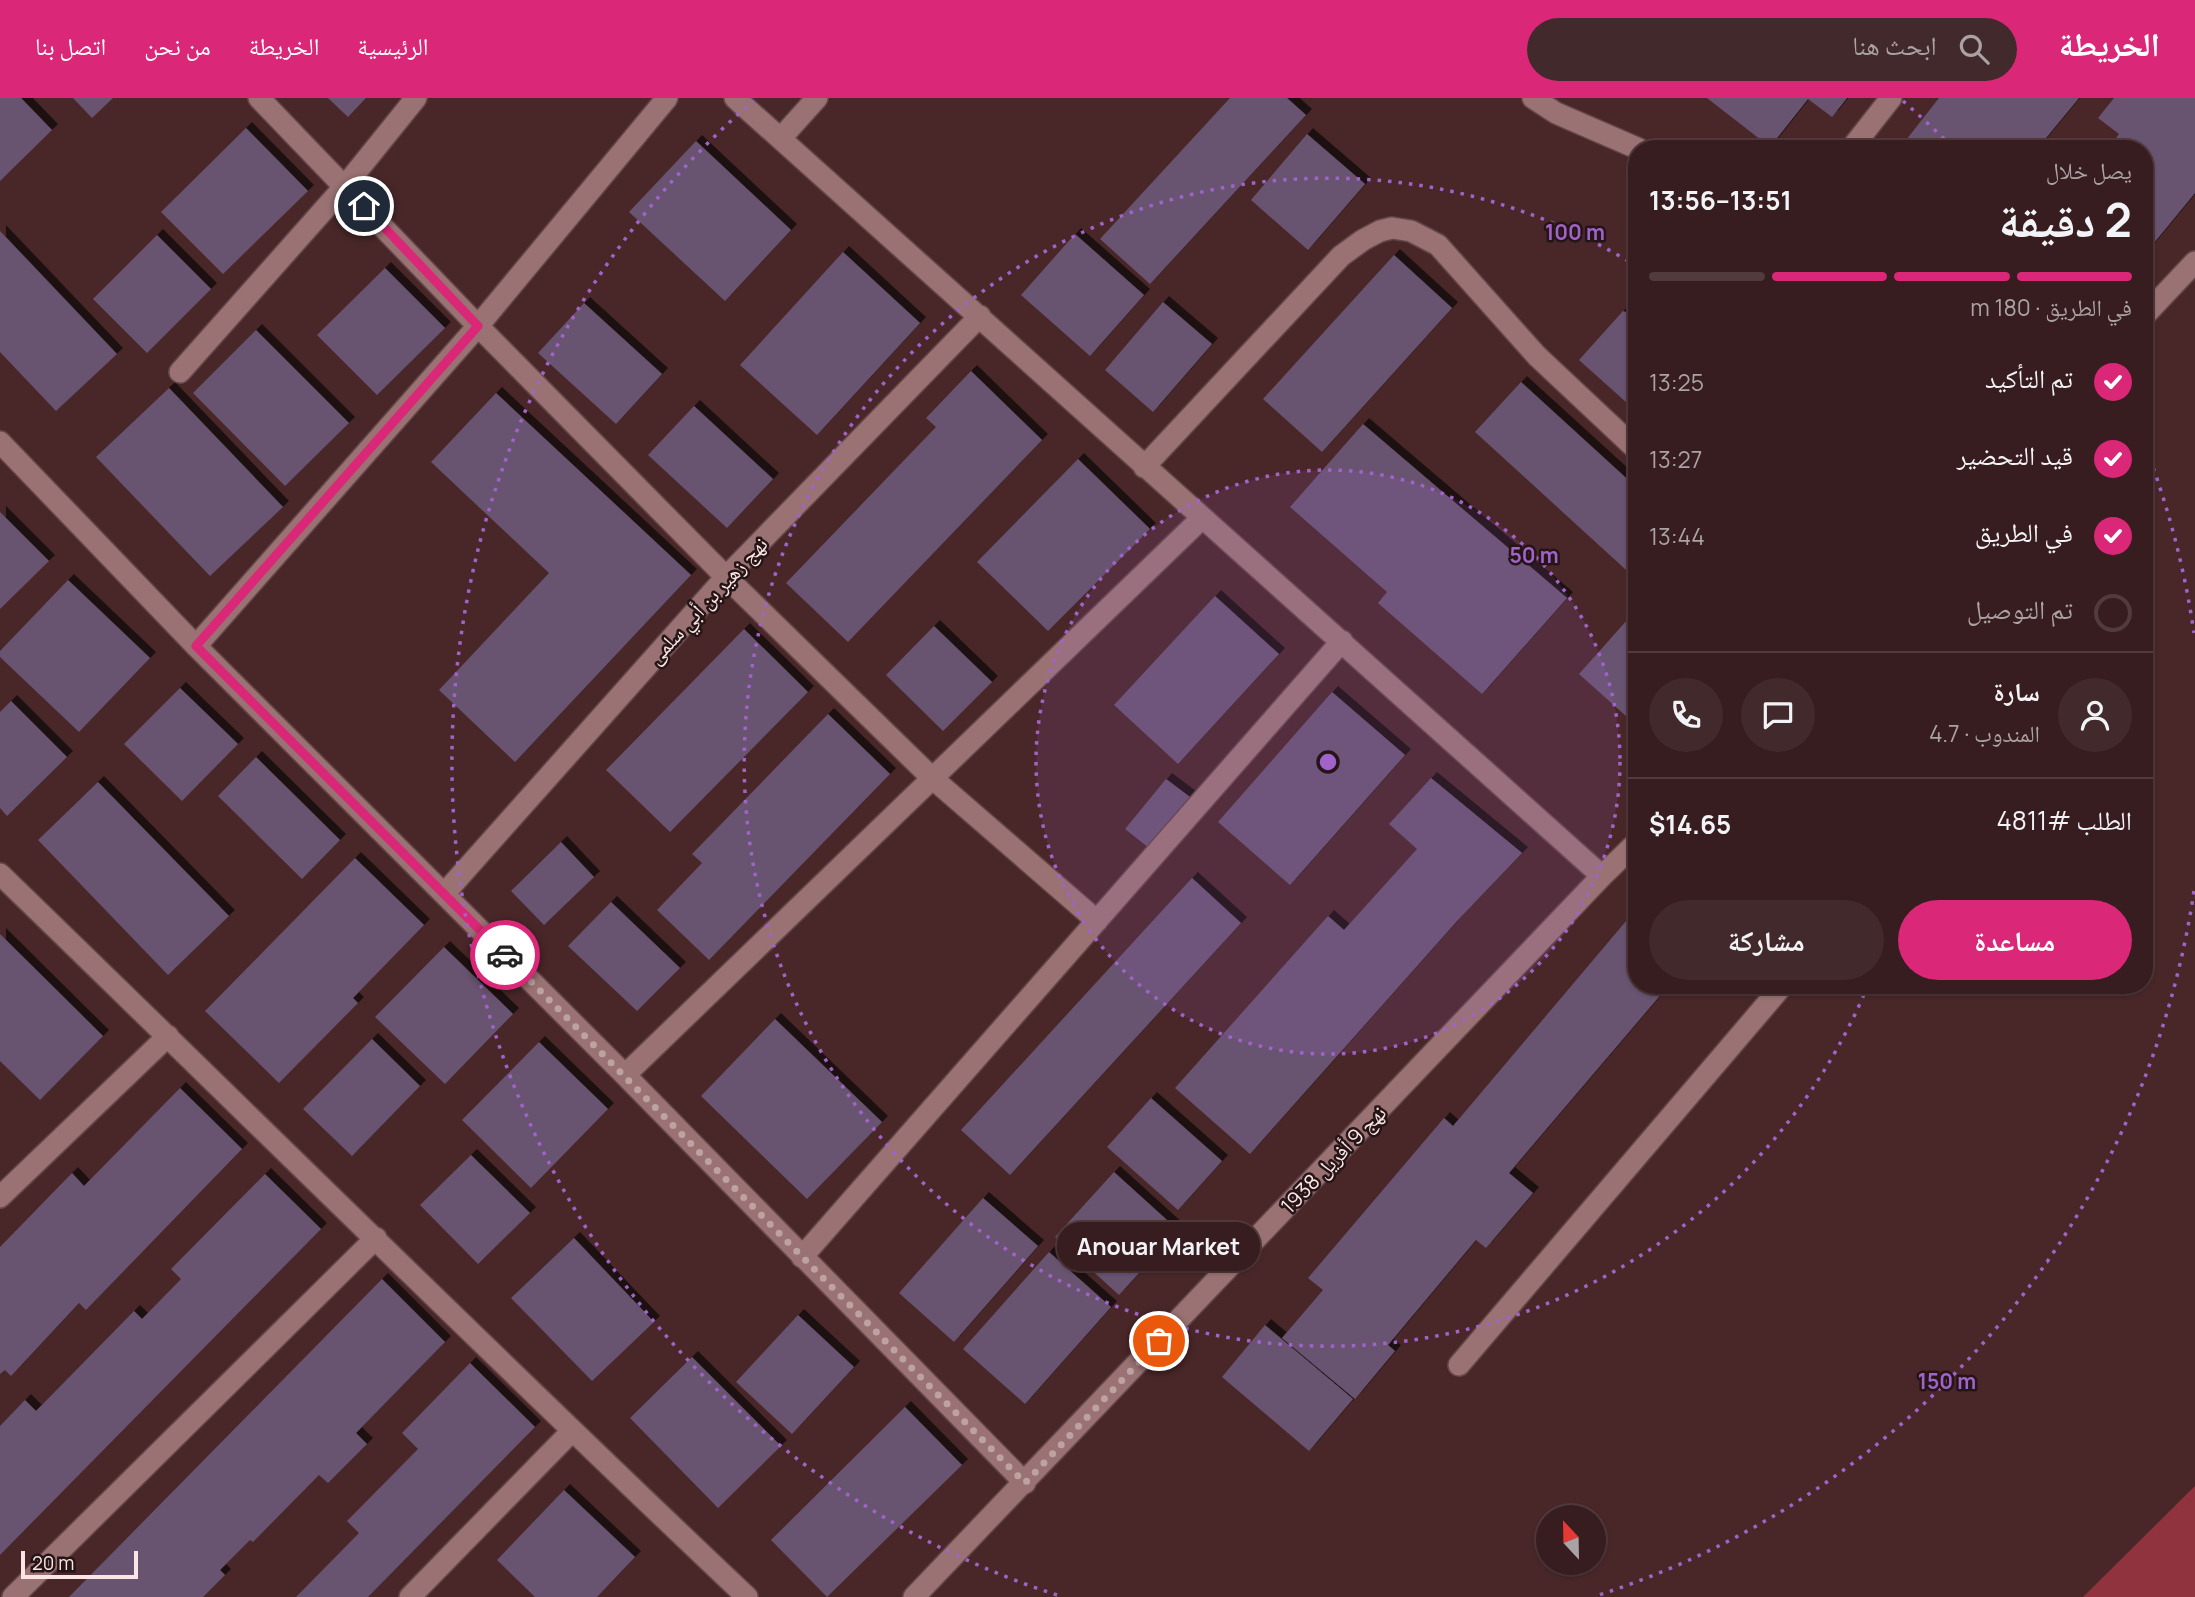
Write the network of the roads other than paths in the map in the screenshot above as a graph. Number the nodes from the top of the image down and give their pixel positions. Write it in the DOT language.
graph roads {
  1 [pos="259,98"];
  2 [pos="416,98"];
  3 [pos="667,98"];
  4 [pos="735,98"];
  5 [pos="817,98"];
  6 [pos="1533,98"];
  7 [pos="1891,98"];
  8 [pos="781,138"];
  9 [pos="1858,140"];
  10 [pos="1628,144"];
  11 [pos="345,186"];
  12 [pos="2195,262"];
  13 [pos="2153,306"];
  14 [pos="980,316"];
  15 [pos="478,326"];
  16 [pos="180,372"];
  17 [pos="1628,441"];
  18 [pos="0,442"];
  19 [pos="1144,467"];
  20 [pos="1202,518"];
  21 [pos="726,577"];
  22 [pos="1342,641"];
  23 [pos="196,646"];
  24 [pos="931,777"];
  25 [pos="1628,851"];
  26 [pos="0,874"];
  27 [pos="1602,876"];
  28 [pos="444,894"];
  29 [pos="1097,921"];
  30 [pos="1775,994"];
  31 [pos="168,1036"];
  32 [pos="625,1075"];
  33 [pos="0,1197"];
  34 [pos="376,1238"];
  35 [pos="802,1257"];
  36 [pos="1459,1365"];
  37 [pos="572,1431"];
  38 [pos="1025,1483"];
  39 [pos="0,1587"];
  40 [pos="11,1597"];
  41 [pos="410,1597"];
  42 [pos="747,1597"];
  43 [pos="914,1597"];
  1 -- 11 [label="street"];
  2 -- 11 [label="street"];
  3 -- 15 [label="street"];
  4 -- 8 [label="street"];
  5 -- 8 [label="street"];
  6 -- 10 [label="street"];
  7 -- 9 [label="street"];
  8 -- 14 [label="street"];
  11 -- 15 [label="street"];
  11 -- 16 [label="street"];
  12 -- 13 [label="street"];
  14 -- 19 [label="street"];
  14 -- 21 [label="street, نهج زهير بن أبي سلمى"];
  15 -- 21 [label="street"];
  15 -- 23 [label="street"];
  17 -- 19 [label="street"];
  18 -- 23 [label="street"];
  19 -- 20 [label="street"];
  20 -- 22 [label="street"];
  20 -- 24 [label="street"];
  21 -- 24 [label="street"];
  21 -- 28 [label="street, نهج زهير بن أبي سلمى"];
  22 -- 27 [label="street"];
  22 -- 29 [label="street"];
  23 -- 28 [label="street"];
  24 -- 29 [label="street"];
  24 -- 32 [label="street"];
  25 -- 27 [label="street, نهج 9 أفريل 1938"];
  26 -- 31 [label="street"];
  27 -- 38 [label="street, نهج 9 أفريل 1938"];
  28 -- 32 [label="street"];
  29 -- 35 [label="street"];
  30 -- 36 [label="street"];
  31 -- 33 [label="street"];
  31 -- 34 [label="street"];
  32 -- 35 [label="street"];
  34 -- 37 [label="street"];
  34 -- 40 [label="street"];
  35 -- 38 [label="street"];
  37 -- 41 [label="street"];
  37 -- 42 [label="street"];
  38 -- 43 [label="street, نهج 9 أفريل 1938"];
  39 -- 40 [label="street"];
}
